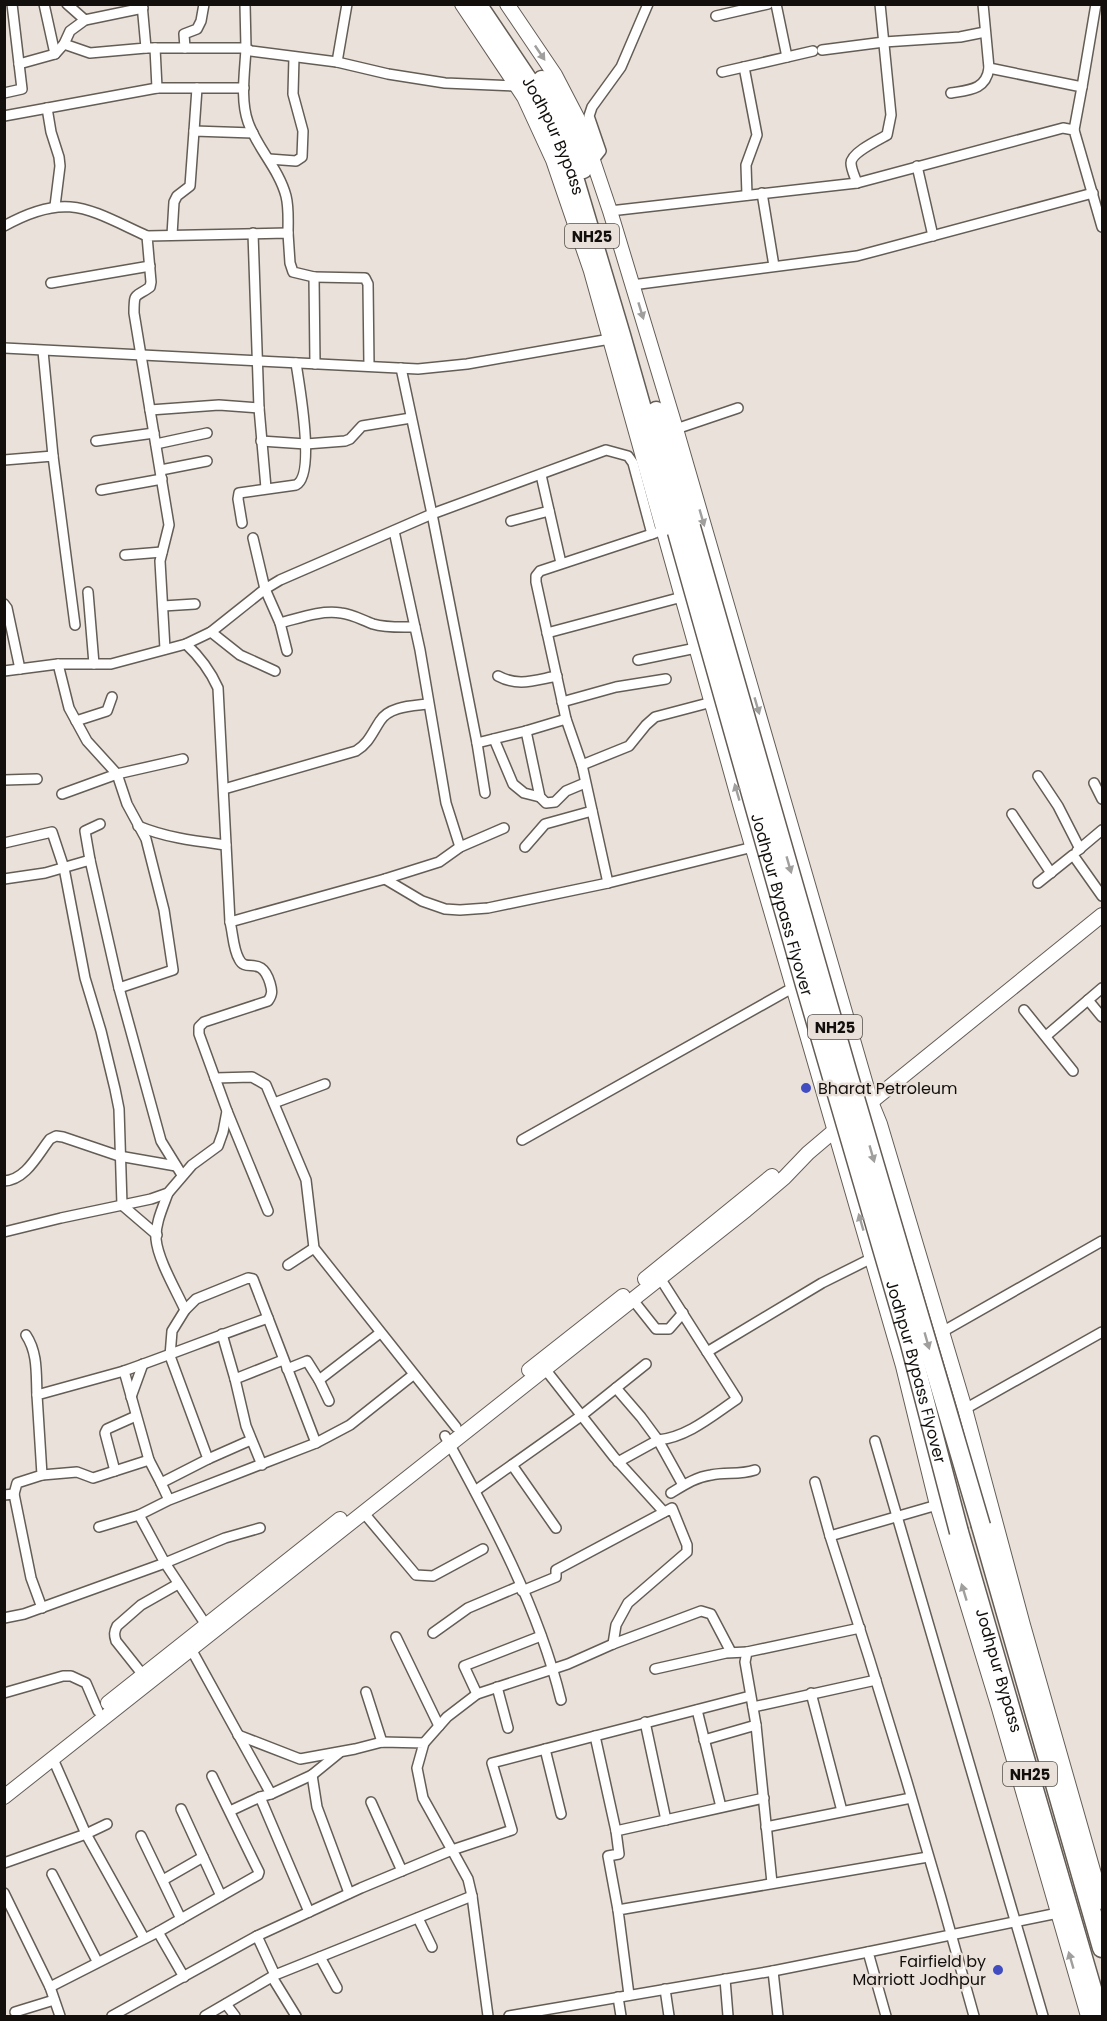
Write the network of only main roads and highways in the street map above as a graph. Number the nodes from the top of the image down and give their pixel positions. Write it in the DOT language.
graph roads {
  1 [pos="477,4"];
  2 [pos="490,4"];
  3 [pos="671,484"];
  4 [pos="696,496"];
  5 [pos="658,512"];
  6 [pos="671,530"];
  7 [pos="981,1526"];
  8 [pos="959,1532"];
  9 [pos="1102,1948"];
  10 [pos="1100,2016"];
  1 -- 3 [label="highway, Jodhpur Bypass / NH25"];
  2 -- 3 [label="highway, Jodhpur Bypass / NH25"];
  3 -- 4 [label="highway"];
  3 -- 5 [label="highway"];
  3 -- 6 [label="highway, Jodhpur Bypass Flyover / NH25"];
  6 -- 7 [label="highway, Jodhpur Bypass Flyover / NH25, one-way, bridge"];
  6 -- 8 [label="highway, Jodhpur Bypass Flyover / NH25, bridge"];
  7 -- 9 [label="highway, Jodhpur Bypass / NH25"];
  8 -- 10 [label="highway, Jodhpur Bypass / NH25"];
}
